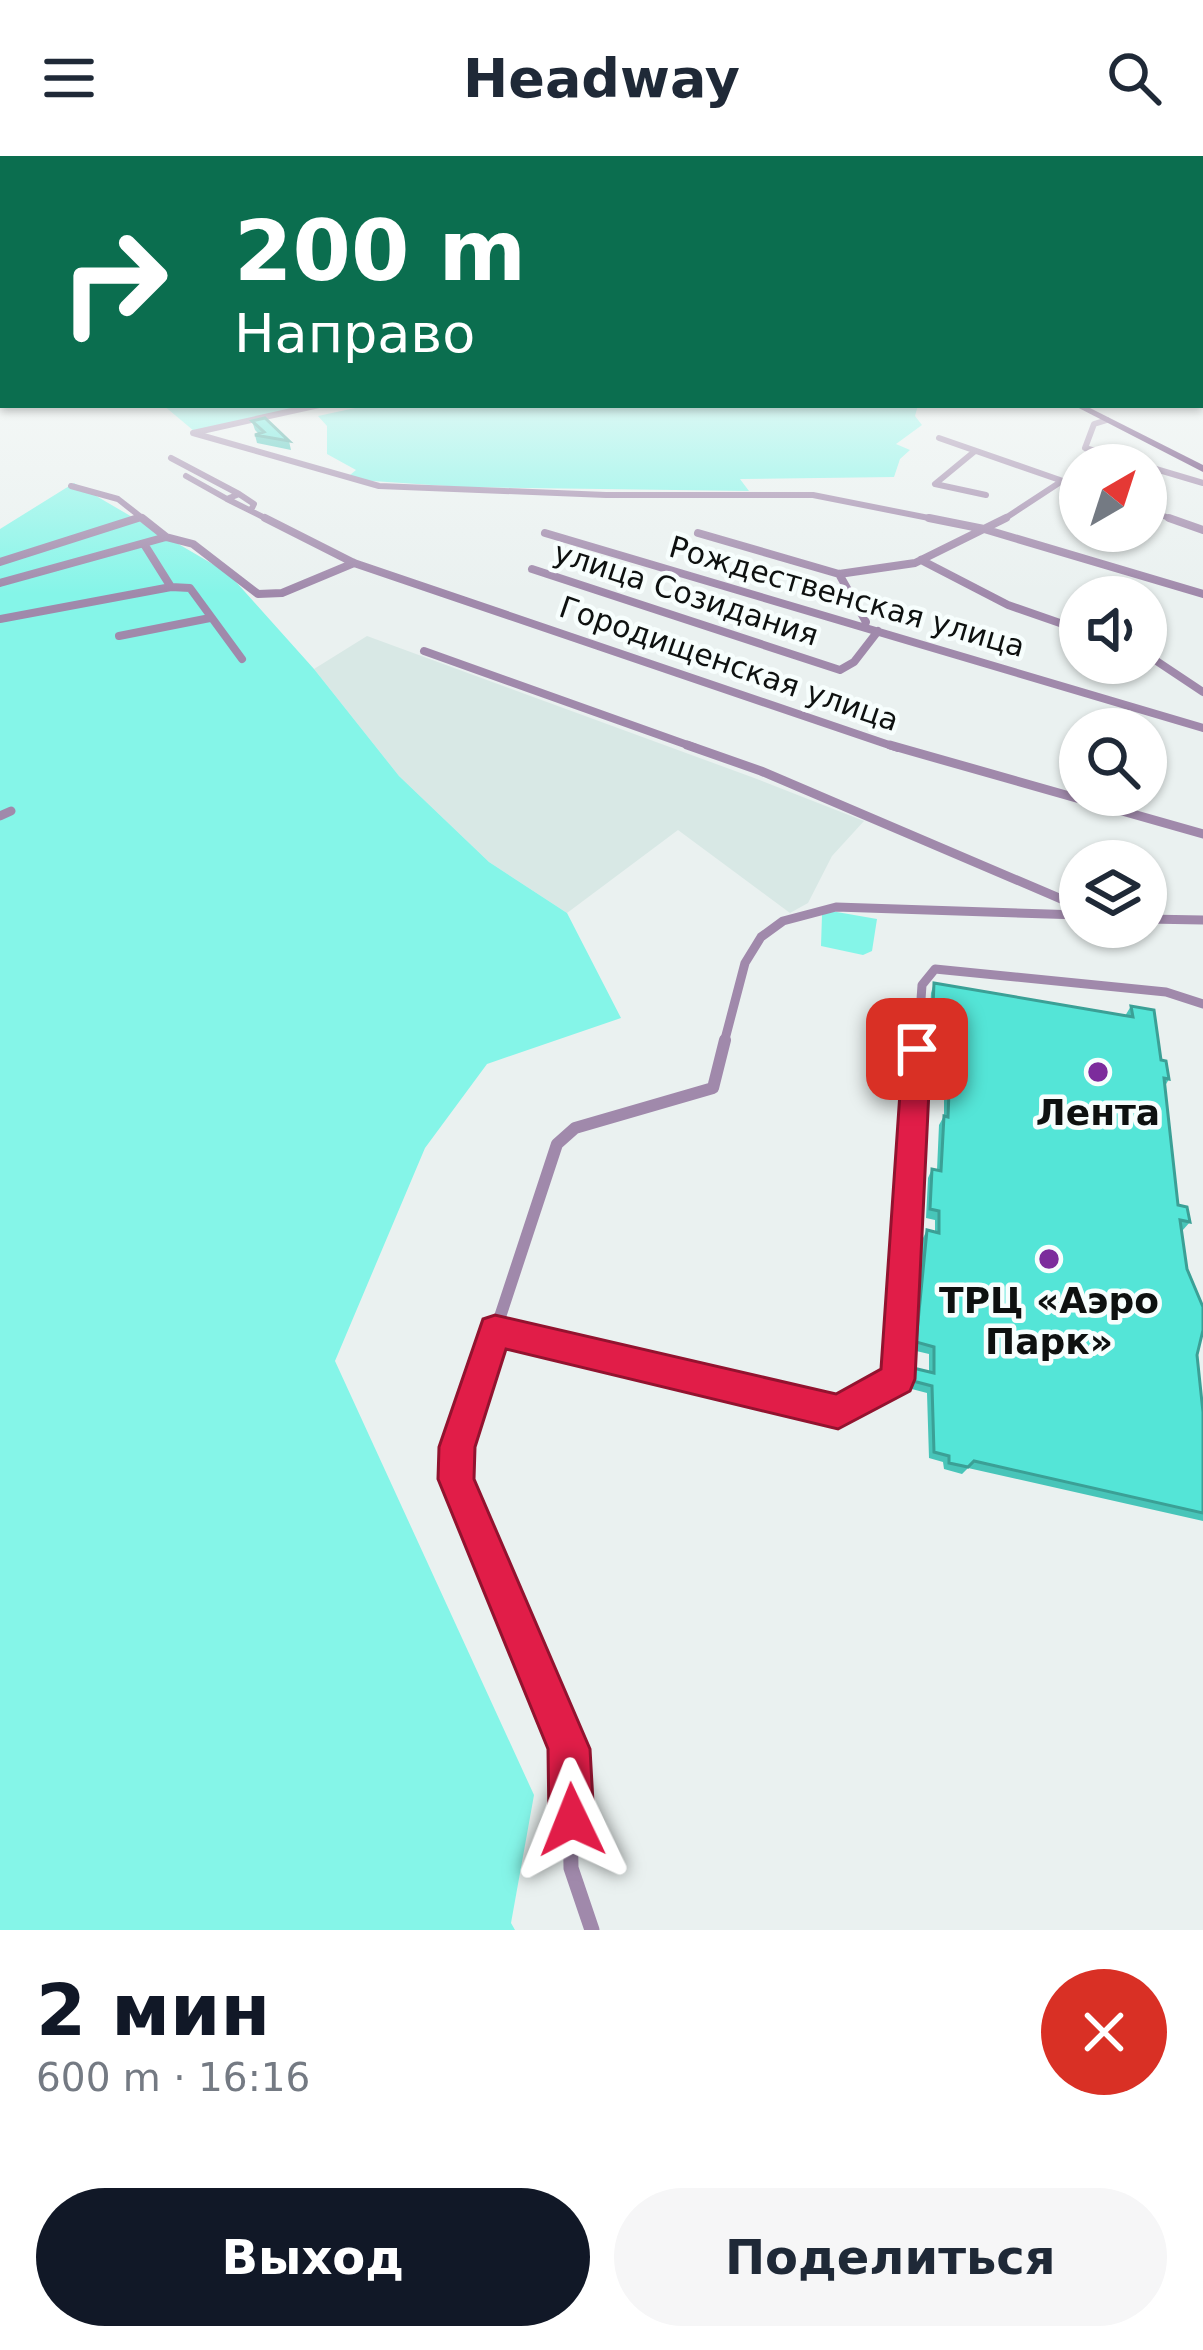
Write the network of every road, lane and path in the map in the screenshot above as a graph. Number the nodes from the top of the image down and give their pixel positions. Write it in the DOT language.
graph roads {
  1 [pos="212,429"];
  2 [pos="1092,429"];
  3 [pos="1125,429"];
  4 [pos="1128,429"];
  5 [pos="940,438"];
  6 [pos="975,451"];
  7 [pos="170,458"];
  8 [pos="1203,467"];
  9 [pos="187,476"];
  10 [pos="1059,480"];
  11 [pos="1059,483"];
  12 [pos="1203,483"];
  13 [pos="71,486"];
  14 [pos="239,494"];
  15 [pos="986,495"];
  16 [pos="227,499"];
  17 [pos="251,510"];
  18 [pos="141,517"];
  19 [pos="1167,517"];
  20 [pos="984,529"];
  21 [pos="1203,530"];
  22 [pos="545,532"];
  23 [pos="698,533"];
  24 [pos="166,537"];
  25 [pos="143,544"];
  26 [pos="921,560"];
  27 [pos="0,562"];
  28 [pos="355,563"];
  29 [pos="532,569"];
  30 [pos="839,574"];
  31 [pos="0,584"];
  32 [pos="171,587"];
  33 [pos="1203,594"];
  34 [pos="210,618"];
  35 [pos="0,619"];
  36 [pos="1059,623"];
  37 [pos="864,627"];
  38 [pos="878,631"];
  39 [pos="119,636"];
  40 [pos="424,651"];
  41 [pos="242,659"];
  42 [pos="1167,668"];
  43 [pos="1203,692"];
  44 [pos="1203,728"];
  45 [pos="1203,834"];
  46 [pos="1059,902"];
  47 [pos="1059,911"];
  48 [pos="1167,919"];
  49 [pos="1203,920"];
  50 [pos="1203,1004"];
  51 [pos="495,1330"];
  52 [pos="592,1930"];
  1 -- 20 [label="street"];
  2 -- 12 [label="street"];
  3 -- 8 [label="main road"];
  4 -- 8 [label="main road"];
  5 -- 6 [label="street"];
  6 -- 10 [label="street"];
  6 -- 15 [label="street"];
  7 -- 14 [label="street"];
  9 -- 16 [label="street, Городищенская улица"];
  11 -- 20 [label="street"];
  13 -- 18 [label="street"];
  14 -- 16 [label="street"];
  14 -- 17 [label="street, Городищенская улица"];
  16 -- 17 [label="street, Городищенская улица"];
  17 -- 28 [label="street, Городищенская улица"];
  18 -- 24 [label="street"];
  18 -- 27 [label="street"];
  19 -- 21 [label="street"];
  20 -- 26 [label="street"];
  20 -- 33 [label="street"];
  22 -- 37 [label="street, Рождественская улица"];
  23 -- 30 [label="street"];
  24 -- 25 [label="street"];
  24 -- 28 [label="street"];
  25 -- 31 [label="street"];
  25 -- 32 [label="street"];
  26 -- 30 [label="street"];
  26 -- 36 [label="street"];
  28 -- 45 [label="street, Городищенская улица"];
  29 -- 38 [label="street, улица Созидания"];
  30 -- 37 [label="street"];
  32 -- 34 [label="street"];
  32 -- 35 [label="street"];
  34 -- 39 [label="street"];
  34 -- 41 [label="street"];
  37 -- 38 [label="street, Рождественская улица"];
  38 -- 44 [label="street, Рождественская улица"];
  40 -- 46 [label="street"];
  42 -- 43 [label="street"];
  47 -- 51 [label="street"];
  48 -- 49 [label="street"];
  50 -- 51 [label="street"];
  51 -- 52 [label="street"];
}
